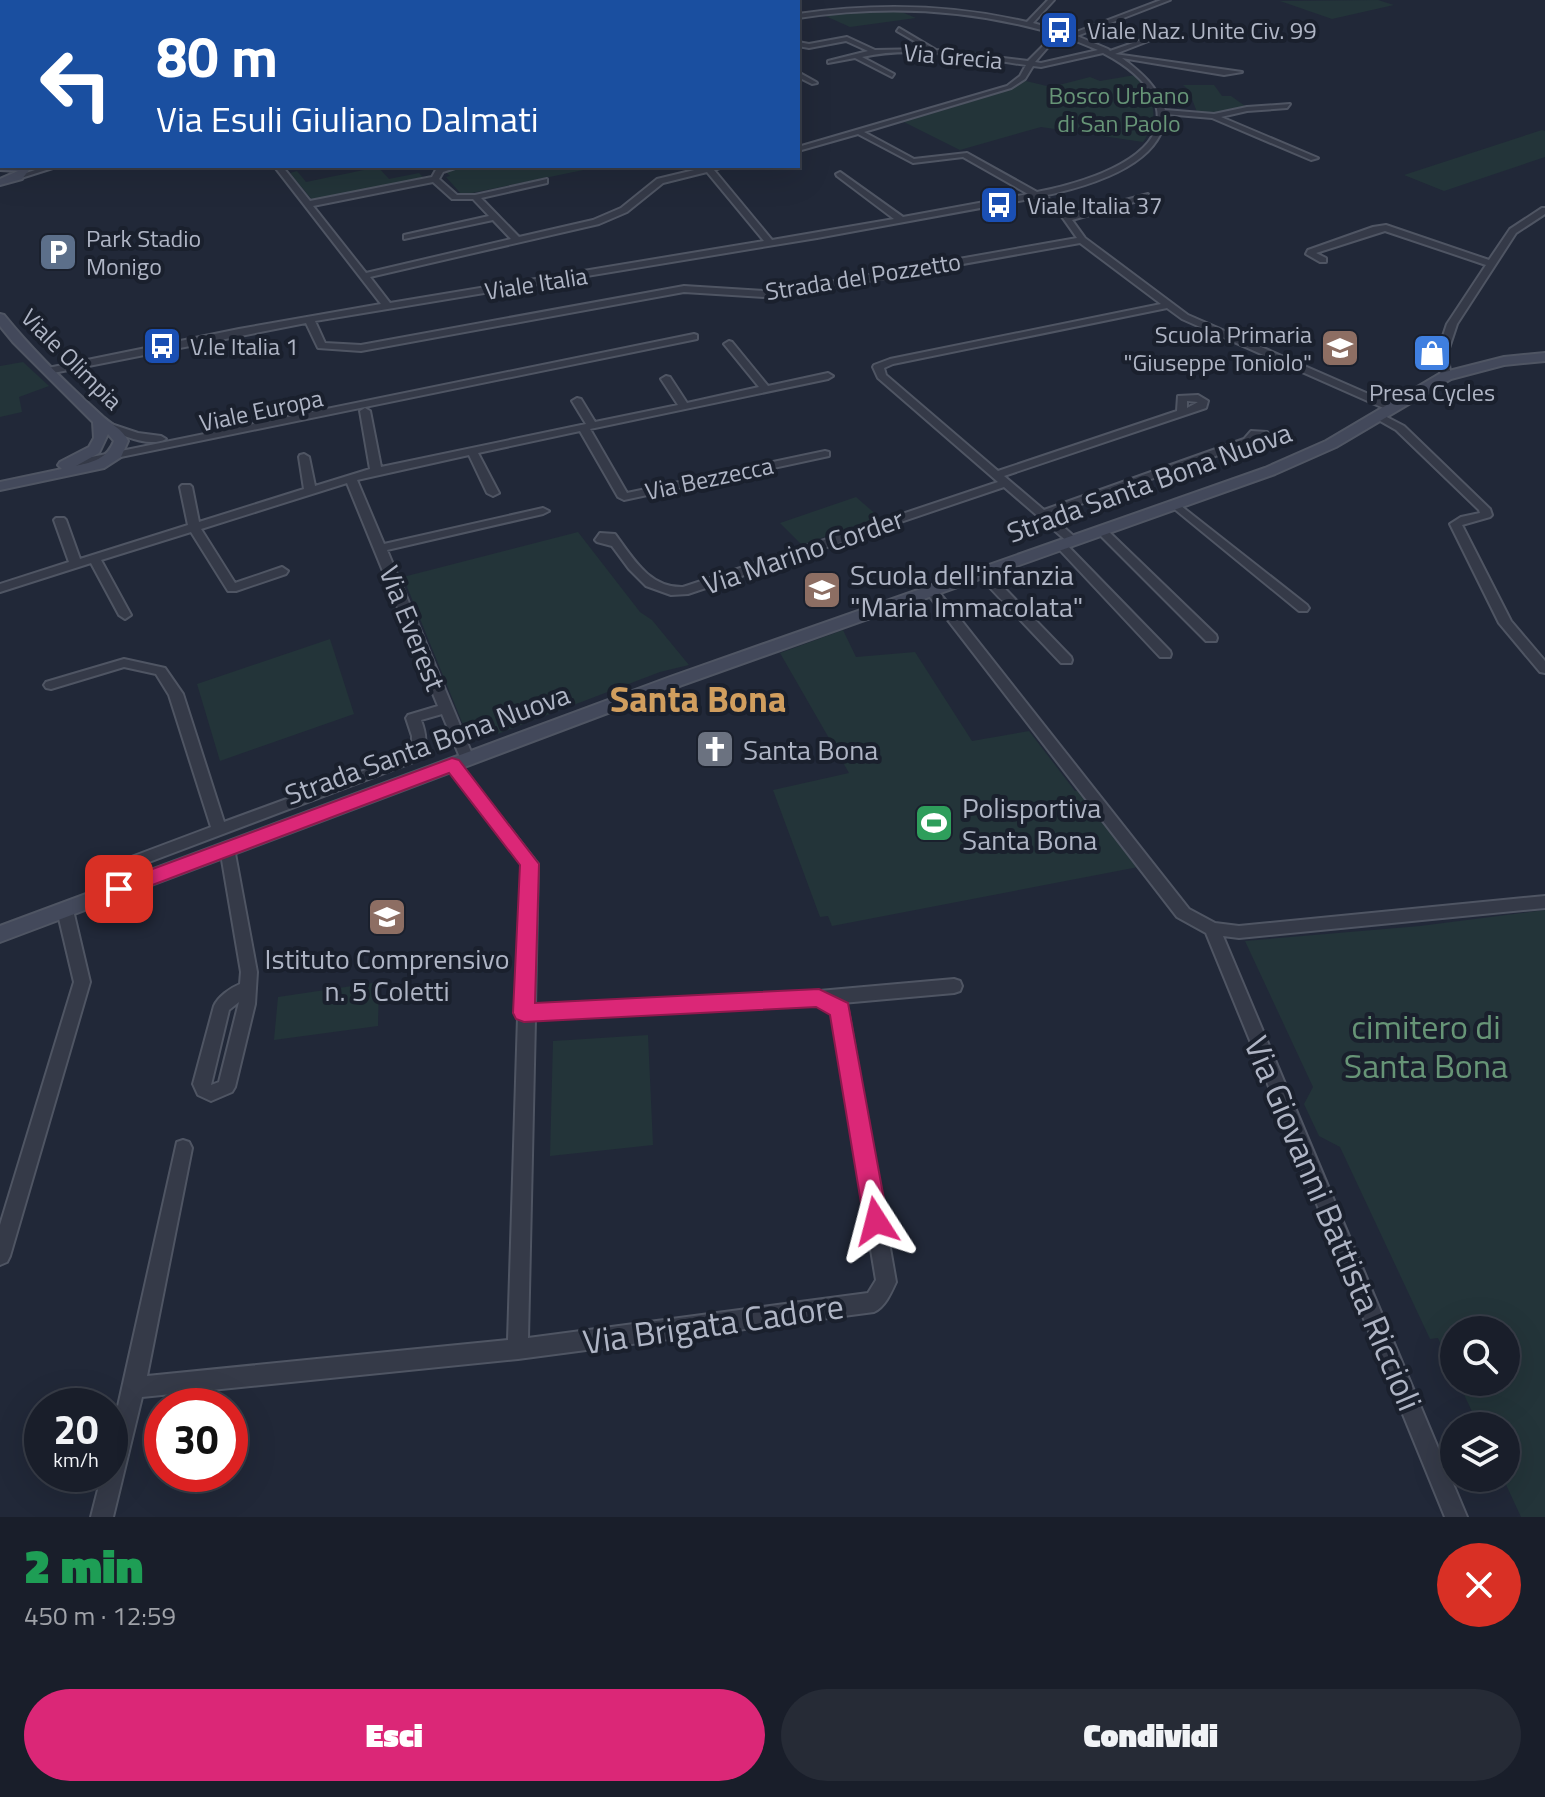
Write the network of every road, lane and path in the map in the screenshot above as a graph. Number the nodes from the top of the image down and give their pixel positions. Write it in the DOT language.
graph roads {
  1 [pos="949,0"];
  2 [pos="1051,0"];
  3 [pos="1167,0"];
  4 [pos="800,6"];
  5 [pos="940,9"];
  6 [pos="815,13"];
  7 [pos="800,16"];
  8 [pos="1028,24"];
  9 [pos="1177,28"];
  10 [pos="899,30"];
  11 [pos="1070,36"];
  12 [pos="800,44"];
  13 [pos="932,51"];
  14 [pos="874,52"];
  15 [pos="1111,53"];
  16 [pos="856,56"];
  17 [pos="1202,60"];
  18 [pos="830,62"];
  19 [pos="1031,64"];
  20 [pos="1195,68"];
  21 [pos="1239,72"];
  22 [pos="800,75"];
  23 [pos="892,75"];
  24 [pos="814,83"];
  25 [pos="1287,106"];
  26 [pos="1163,112"];
  27 [pos="1213,116"];
  28 [pos="861,133"];
  29 [pos="800,148"];
  30 [pos="1314,158"];
  31 [pos="44,168"];
  32 [pos="280,168"];
  33 [pos="448,168"];
  34 [pos="713,168"];
  35 [pos="709,169"];
  36 [pos="840,174"];
  37 [pos="10,175"];
  38 [pos="435,179"];
  39 [pos="544,181"];
  40 [pos="1036,195"];
  41 [pos="1145,196"];
  42 [pos="475,197"];
  43 [pos="309,204"];
  44 [pos="1545,210"];
  45 [pos="496,217"];
  46 [pos="1069,218"];
  47 [pos="901,220"];
  48 [pos="407,237"];
  49 [pos="517,240"];
  50 [pos="1082,240"];
  51 [pos="770,243"];
  52 [pos="1323,260"];
  53 [pos="1491,264"];
  54 [pos="364,276"];
  55 [pos="1168,305"];
  56 [pos="388,307"];
  57 [pos="0,318"];
  58 [pos="310,321"];
  59 [pos="694,337"];
  60 [pos="729,344"];
  61 [pos="1545,357"];
  62 [pos="48,371"];
  63 [pos="522,371"];
  64 [pos="828,376"];
  65 [pos="1446,376"];
  66 [pos="666,379"];
  67 [pos="766,389"];
  68 [pos="577,401"];
  69 [pos="684,406"];
  70 [pos="1392,408"];
  71 [pos="365,411"];
  72 [pos="1182,413"];
  73 [pos="1379,416"];
  74 [pos="588,426"];
  75 [pos="101,428"];
  76 [pos="197,437"];
  77 [pos="1248,441"];
  78 [pos="472,451"];
  79 [pos="825,454"];
  80 [pos="304,457"];
  81 [pos="111,459"];
  82 [pos="62,466"];
  83 [pos="376,471"];
  84 [pos="351,478"];
  85 [pos="1001,479"];
  86 [pos="0,480"];
  87 [pos="0,486"];
  88 [pos="186,487"];
  89 [pos="310,490"];
  90 [pos="493,493"];
  91 [pos="1176,505"];
  92 [pos="543,511"];
  93 [pos="1042,514"];
  94 [pos="60,520"];
  95 [pos="194,527"];
  96 [pos="1102,531"];
  97 [pos="1067,543"];
  98 [pos="617,544"];
  99 [pos="380,548"];
  100 [pos="94,558"];
  101 [pos="76,564"];
  102 [pos="282,571"];
  103 [pos="982,572"];
  104 [pos="0,588"];
  105 [pos="931,590"];
  106 [pos="1303,608"];
  107 [pos="125,615"];
  108 [pos="1211,638"];
  109 [pos="1165,654"];
  110 [pos="1066,660"];
  111 [pos="1545,669"];
  112 [pos="51,685"];
  113 [pos="446,708"];
  114 [pos="460,762"];
  115 [pos="219,829"];
  116 [pos="227,848"];
  117 [pos="115,869"];
  118 [pos="1545,902"];
  119 [pos="65,910"];
  120 [pos="1212,929"];
  121 [pos="3,932"];
  122 [pos="954,986"];
  123 [pos="249,990"];
  124 [pos="819,998"];
  125 [pos="524,1013"];
  126 [pos="183,1148"];
  127 [pos="0,1256"];
  128 [pos="518,1349"];
  129 [pos="134,1388"];
  130 [pos="102,1517"];
  131 [pos="1456,1517"];
  1 -- 5 [label="street"];
  2 -- 8 [label="street"];
  3 -- 11 [label="street"];
  4 -- 6 [label="street"];
  5 -- 6 [label="street"];
  5 -- 8 [label="street"];
  6 -- 7 [label="street"];
  8 -- 11 [label="street"];
  9 -- 15 [label="street, Via Grecia"];
  10 -- 13 [label="street"];
  11 -- 15 [label="street"];
  11 -- 19 [label="street"];
  12 -- 14 [label="street, Via Grecia"];
  13 -- 14 [label="street, Via Grecia"];
  13 -- 19 [label="street, Via Grecia"];
  14 -- 16 [label="street, Via Grecia"];
  15 -- 19 [label="street, Via Grecia"];
  15 -- 20 [label="street"];
  15 -- 26 [label="street"];
  16 -- 18 [label="street, Via Grecia"];
  16 -- 23 [label="street, Via Grecia"];
  17 -- 20 [label="street"];
  19 -- 28 [label="street"];
  20 -- 21 [label="street"];
  22 -- 24 [label="street"];
  25 -- 27 [label="street"];
  26 -- 27 [label="street"];
  26 -- 40 [label="street, Viale Italia"];
  27 -- 30 [label="street"];
  28 -- 29 [label="street"];
  28 -- 40 [label="street"];
  31 -- 37 [label="street"];
  32 -- 43 [label="street"];
  33 -- 38 [label="street"];
  34 -- 35 [label="street"];
  35 -- 49 [label="street"];
  35 -- 51 [label="street"];
  36 -- 47 [label="street"];
  38 -- 42 [label="street"];
  38 -- 43 [label="street"];
  39 -- 42 [label="street"];
  40 -- 46 [label="street"];
  40 -- 47 [label="street, Viale Italia"];
  41 -- 46 [label="street"];
  42 -- 45 [label="street"];
  43 -- 54 [label="street"];
  44 -- 53 [label="street"];
  45 -- 48 [label="street"];
  45 -- 49 [label="street"];
  46 -- 50 [label="street"];
  47 -- 51 [label="street, Viale Italia"];
  49 -- 54 [label="street"];
  50 -- 55 [label="street"];
  50 -- 58 [label="street, Strada del Pozzetto"];
  51 -- 56 [label="street, Viale Italia"];
  52 -- 53 [label="street"];
  53 -- 65 [label="street"];
  54 -- 56 [label="street"];
  55 -- 70 [label="street"];
  55 -- 85 [label="street"];
  56 -- 58 [label="street, Viale Italia"];
  57 -- 62 [label="street, Viale Olimpia"];
  58 -- 62 [label="street, Viale Italia"];
  59 -- 63 [label="street, Viale Europa"];
  60 -- 67 [label="street"];
  61 -- 65 [label="street, Strada Santa Bona Nuova"];
  62 -- 75 [label="street, Viale Olimpia"];
  63 -- 71 [label="street, Viale Europa"];
  63 -- 76 [label="street, Viale Europa"];
  64 -- 67 [label="street"];
  65 -- 70 [label="street, Strada Santa Bona Nuova"];
  66 -- 69 [label="street"];
  67 -- 69 [label="street"];
  68 -- 74 [label="street, Via Bezzecca"];
  69 -- 74 [label="street"];
  70 -- 73 [label="street, Strada Santa Bona Nuova"];
  71 -- 81 [label="street, Viale Europa"];
  71 -- 83 [label="street"];
  72 -- 85 [label="street, Via Marino Corder"];
  73 -- 91 [label="street, Strada Santa Bona Nuova"];
  73 -- 111 [label="street"];
  74 -- 78 [label="street"];
  74 -- 79 [label="street, Via Bezzecca"];
  75 -- 76 [label="street"];
  75 -- 81 [label="street, Viale Olimpia"];
  75 -- 82 [label="street"];
  76 -- 81 [label="street, Viale Europa"];
  77 -- 93 [label="street"];
  78 -- 83 [label="street"];
  78 -- 90 [label="street"];
  80 -- 89 [label="street"];
  81 -- 82 [label="street, Viale Europa"];
  81 -- 87 [label="street, Viale Europa"];
  82 -- 86 [label="street, Viale Europa"];
  83 -- 84 [label="street"];
  84 -- 89 [label="street"];
  84 -- 99 [label="street, Via Everest"];
  85 -- 93 [label="street"];
  85 -- 98 [label="street, Via Marino Corder"];
  88 -- 95 [label="street"];
  89 -- 95 [label="street"];
  91 -- 96 [label="street, Strada Santa Bona Nuova"];
  91 -- 106 [label="street"];
  92 -- 99 [label="street, Via Everest"];
  93 -- 97 [label="street"];
  94 -- 101 [label="street"];
  95 -- 100 [label="street"];
  95 -- 102 [label="street"];
  96 -- 97 [label="street, Strada Santa Bona Nuova"];
  96 -- 108 [label="street"];
  97 -- 103 [label="street, Strada Santa Bona Nuova"];
  97 -- 109 [label="street"];
  99 -- 113 [label="street, Via Everest"];
  100 -- 101 [label="street"];
  100 -- 107 [label="street"];
  101 -- 104 [label="street"];
  103 -- 105 [label="street, Strada Santa Bona Nuova"];
  103 -- 110 [label="street"];
  105 -- 114 [label="street, Strada Santa Bona Nuova"];
  105 -- 120 [label="street"];
  112 -- 115 [label="street"];
  113 -- 114 [label="street, Via Everest"];
  113 -- 115 [label="street, Via Everest"];
  114 -- 116 [label="street, Strada Santa Bona Nuova"];
  114 -- 125 [label="street, Via Everest"];
  115 -- 117 [label="street, Via Everest"];
  116 -- 119 [label="street, Strada Santa Bona Nuova"];
  116 -- 123 [label="street"];
  118 -- 120 [label="street"];
  119 -- 121 [label="street, Strada Santa Bona Nuova"];
  119 -- 127 [label="street"];
  120 -- 131 [label="street, Via Giovanni Battista Riccioli"];
  122 -- 124 [label="street"];
  123 -- 123 [label="street"];
  124 -- 125 [label="street"];
  124 -- 128 [label="street, Via Brigata Cadore"];
  125 -- 128 [label="street, Via Everest"];
  126 -- 129 [label="street"];
  128 -- 129 [label="street"];
  129 -- 130 [label="street"];
}
